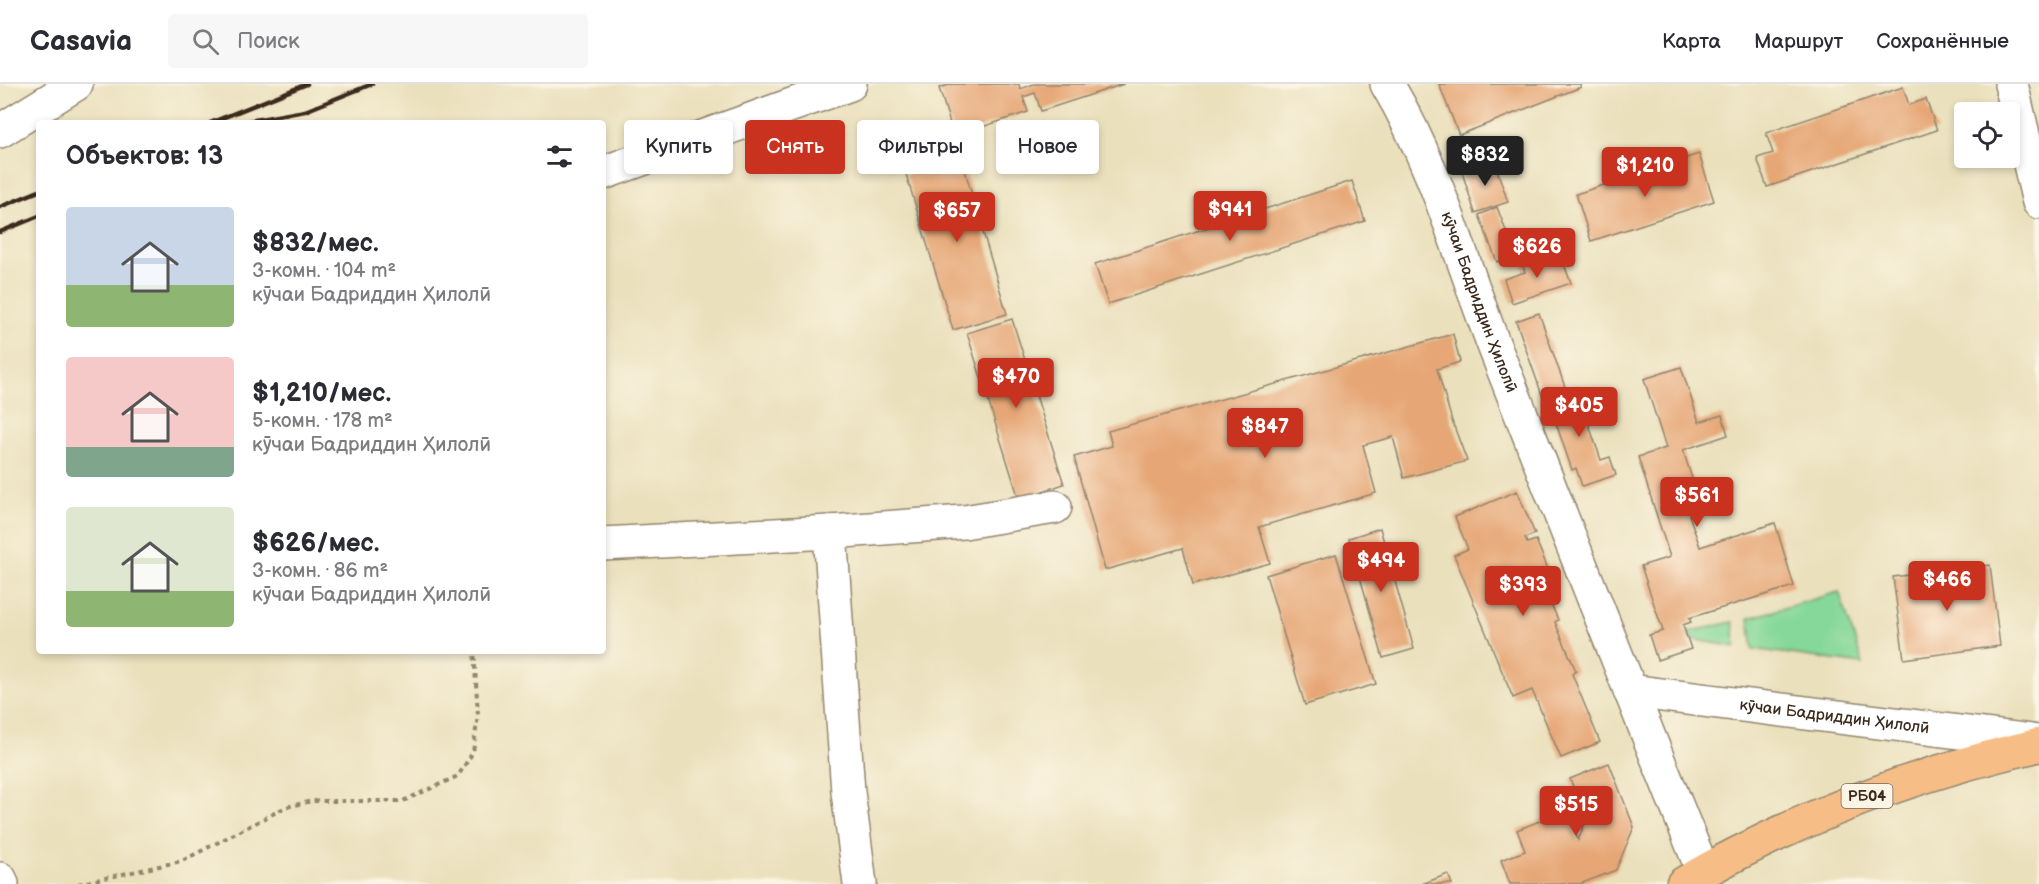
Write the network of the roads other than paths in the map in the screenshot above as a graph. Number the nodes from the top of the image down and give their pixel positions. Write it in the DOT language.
graph roads {
  1 [pos="76,84"];
  2 [pos="850,84"];
  3 [pos="1387,84"];
  4 [pos="2011,84"];
  5 [pos="0,131"];
  6 [pos="606,172"];
  7 [pos="2039,202"];
  8 [pos="1055,507"];
  9 [pos="830,532"];
  10 [pos="606,544"];
  11 [pos="1630,691"];
  12 [pos="2039,743"];
  13 [pos="1693,877"];
  14 [pos="0,879"];
  15 [pos="2,884"];
  16 [pos="860,884"];
  1 -- 5 [label="street"];
  2 -- 6 [label="street"];
  3 -- 11 [label="street, кӯчаи Бадриддин Ҳилолӣ"];
  4 -- 7 [label="street"];
  8 -- 9 [label="street"];
  9 -- 10 [label="street"];
  9 -- 16 [label="street"];
  11 -- 12 [label="street, кӯчаи Бадриддин Ҳилолӣ"];
  11 -- 13 [label="street, кӯчаи Бадриддин Ҳилолӣ"];
  12 -- 13 [label="main road, РБ04"];
  14 -- 15 [label="street"];
}
